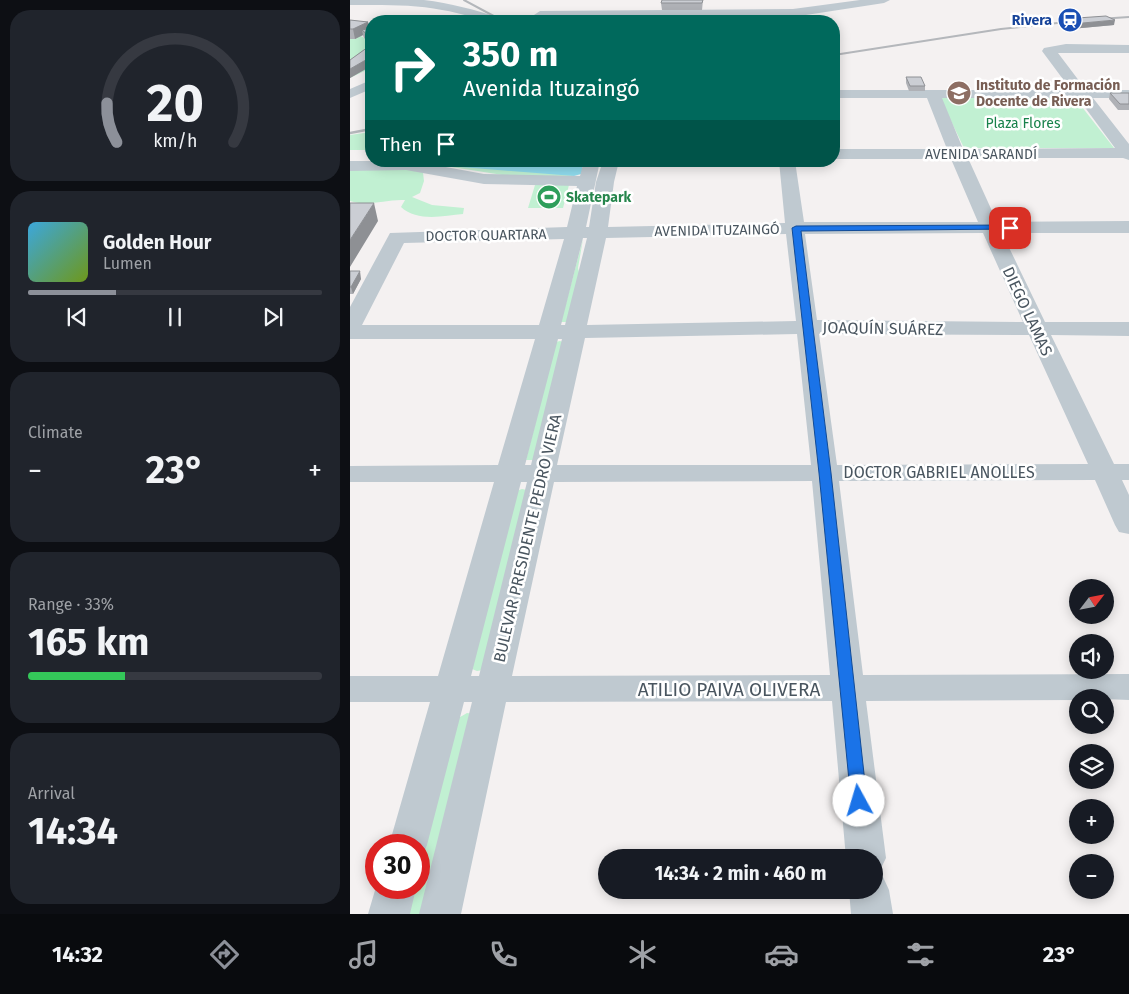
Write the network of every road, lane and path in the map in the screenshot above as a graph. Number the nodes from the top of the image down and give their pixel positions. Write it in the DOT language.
graph roads {
  1 [pos="636,0"];
  2 [pos="650,0"];
  3 [pos="884,0"];
  4 [pos="350,2"];
  5 [pos="434,2"];
  6 [pos="768,6"];
  7 [pos="461,10"];
  8 [pos="421,15"];
  9 [pos="458,15"];
  10 [pos="477,15"];
  11 [pos="632,15"];
  12 [pos="646,15"];
  13 [pos="668,15"];
  14 [pos="1129,49"];
  15 [pos="365,75"];
  16 [pos="350,81"];
  17 [pos="365,87"];
  18 [pos="840,94"];
  19 [pos="1083,94"];
  20 [pos="1129,94"];
  21 [pos="933,95"];
  22 [pos="350,96"];
  23 [pos="365,97"];
  24 [pos="350,154"];
  25 [pos="365,154"];
  26 [pos="840,154"];
  27 [pos="957,154"];
  28 [pos="1129,154"];
  29 [pos="350,166"];
  30 [pos="365,166"];
  31 [pos="417,167"];
  32 [pos="609,167"];
  33 [pos="788,167"];
  34 [pos="589,171"];
  35 [pos="1129,227"];
  36 [pos="796,228"];
  37 [pos="990,228"];
  38 [pos="586,233"];
  39 [pos="806,327"];
  40 [pos="350,328"];
  41 [pos="1129,329"];
  42 [pos="1036,330"];
  43 [pos="350,332"];
  44 [pos="561,332"];
  45 [pos="1117,472"];
  46 [pos="542,473"];
  47 [pos="825,473"];
  48 [pos="350,474"];
  49 [pos="510,474"];
  50 [pos="1129,525"];
  51 [pos="1129,687"];
  52 [pos="450,688"];
  53 [pos="493,688"];
  54 [pos="350,689"];
  55 [pos="847,689"];
  56 [pos="411,834"];
  57 [pos="865,849"];
  58 [pos="393,899"];
  59 [pos="870,899"];
  60 [pos="389,914"];
  61 [pos="440,914"];
  62 [pos="872,914"];
  1 -- 11 [label="street"];
  2 -- 12 [label="street"];
  3 -- 6 [label="street"];
  4 -- 5 [label="street"];
  5 -- 7 [label="street"];
  5 -- 8 [label="street"];
  6 -- 13 [label="street"];
  7 -- 9 [label="street"];
  7 -- 10 [label="street"];
  14 -- 19 [label="street"];
  15 -- 16 [label="street"];
  17 -- 22 [label="street"];
  18 -- 21 [label="street"];
  19 -- 20 [label="street"];
  19 -- 21 [label="street"];
  19 -- 28 [label="street"];
  21 -- 27 [label="street, DIEGO LAMAS"];
  22 -- 23 [label="street"];
  24 -- 25 [label="street"];
  26 -- 27 [label="street, AVENIDA SARANDÍ"];
  27 -- 28 [label="street, AVENIDA SARANDÍ"];
  27 -- 37 [label="street, DIEGO LAMAS"];
  29 -- 30 [label="street"];
  31 -- 34 [label="street"];
  32 -- 38 [label="street, BULEVAR PRESIDENTE PEDRO VIERA"];
  33 -- 36 [label="street"];
  34 -- 38 [label="street, BULEVAR PRESIDENTE PEDRO VIERA"];
  35 -- 37 [label="street, AVENIDA ITUZAINGÓ"];
  36 -- 37 [label="street, AVENIDA ITUZAINGÓ"];
  36 -- 38 [label="street, AVENIDA ITUZAINGÓ"];
  36 -- 39 [label="street"];
  37 -- 42 [label="street, DIEGO LAMAS"];
  38 -- 40 [label="street, DOCTOR QUARTARA"];
  38 -- 44 [label="street, BULEVAR PRESIDENTE PEDRO VIERA"];
  39 -- 42 [label="street, JOAQUÍN SUÁREZ"];
  39 -- 44 [label="street, JOAQUÍN SUÁREZ"];
  39 -- 47 [label="street"];
  41 -- 42 [label="street, JOAQUÍN SUÁREZ"];
  42 -- 45 [label="street, DIEGO LAMAS"];
  43 -- 44 [label="street, JOAQUÍN SUÁREZ"];
  44 -- 46 [label="street, BULEVAR PRESIDENTE PEDRO VIERA"];
  44 -- 49 [label="street, BULEVAR PRESIDENTE PEDRO VIERA"];
  45 -- 47 [label="street, DOCTOR GABRIEL ANOLLES"];
  45 -- 50 [label="street, DIEGO LAMAS"];
  46 -- 47 [label="street, DOCTOR GABRIEL ANOLLES"];
  46 -- 49 [label="street, DOCTOR GABRIEL ANOLLES"];
  46 -- 53 [label="street, BULEVAR PRESIDENTE PEDRO VIERA"];
  47 -- 55 [label="street"];
  48 -- 49 [label="street, DOCTOR GABRIEL ANOLLES"];
  49 -- 52 [label="street, BULEVAR PRESIDENTE PEDRO VIERA"];
  51 -- 55 [label="street, ATILIO PAIVA OLIVERA"];
  52 -- 53 [label="street, ATILIO PAIVA OLIVERA"];
  52 -- 54 [label="street, ATILIO PAIVA OLIVERA"];
  52 -- 56 [label="street, BULEVAR PRESIDENTE PEDRO VIERA"];
  53 -- 55 [label="street, ATILIO PAIVA OLIVERA"];
  53 -- 61 [label="street, BULEVAR PRESIDENTE PEDRO VIERA"];
  55 -- 57 [label="street"];
  58 -- 60 [label="street"];
  59 -- 62 [label="street"];
}
